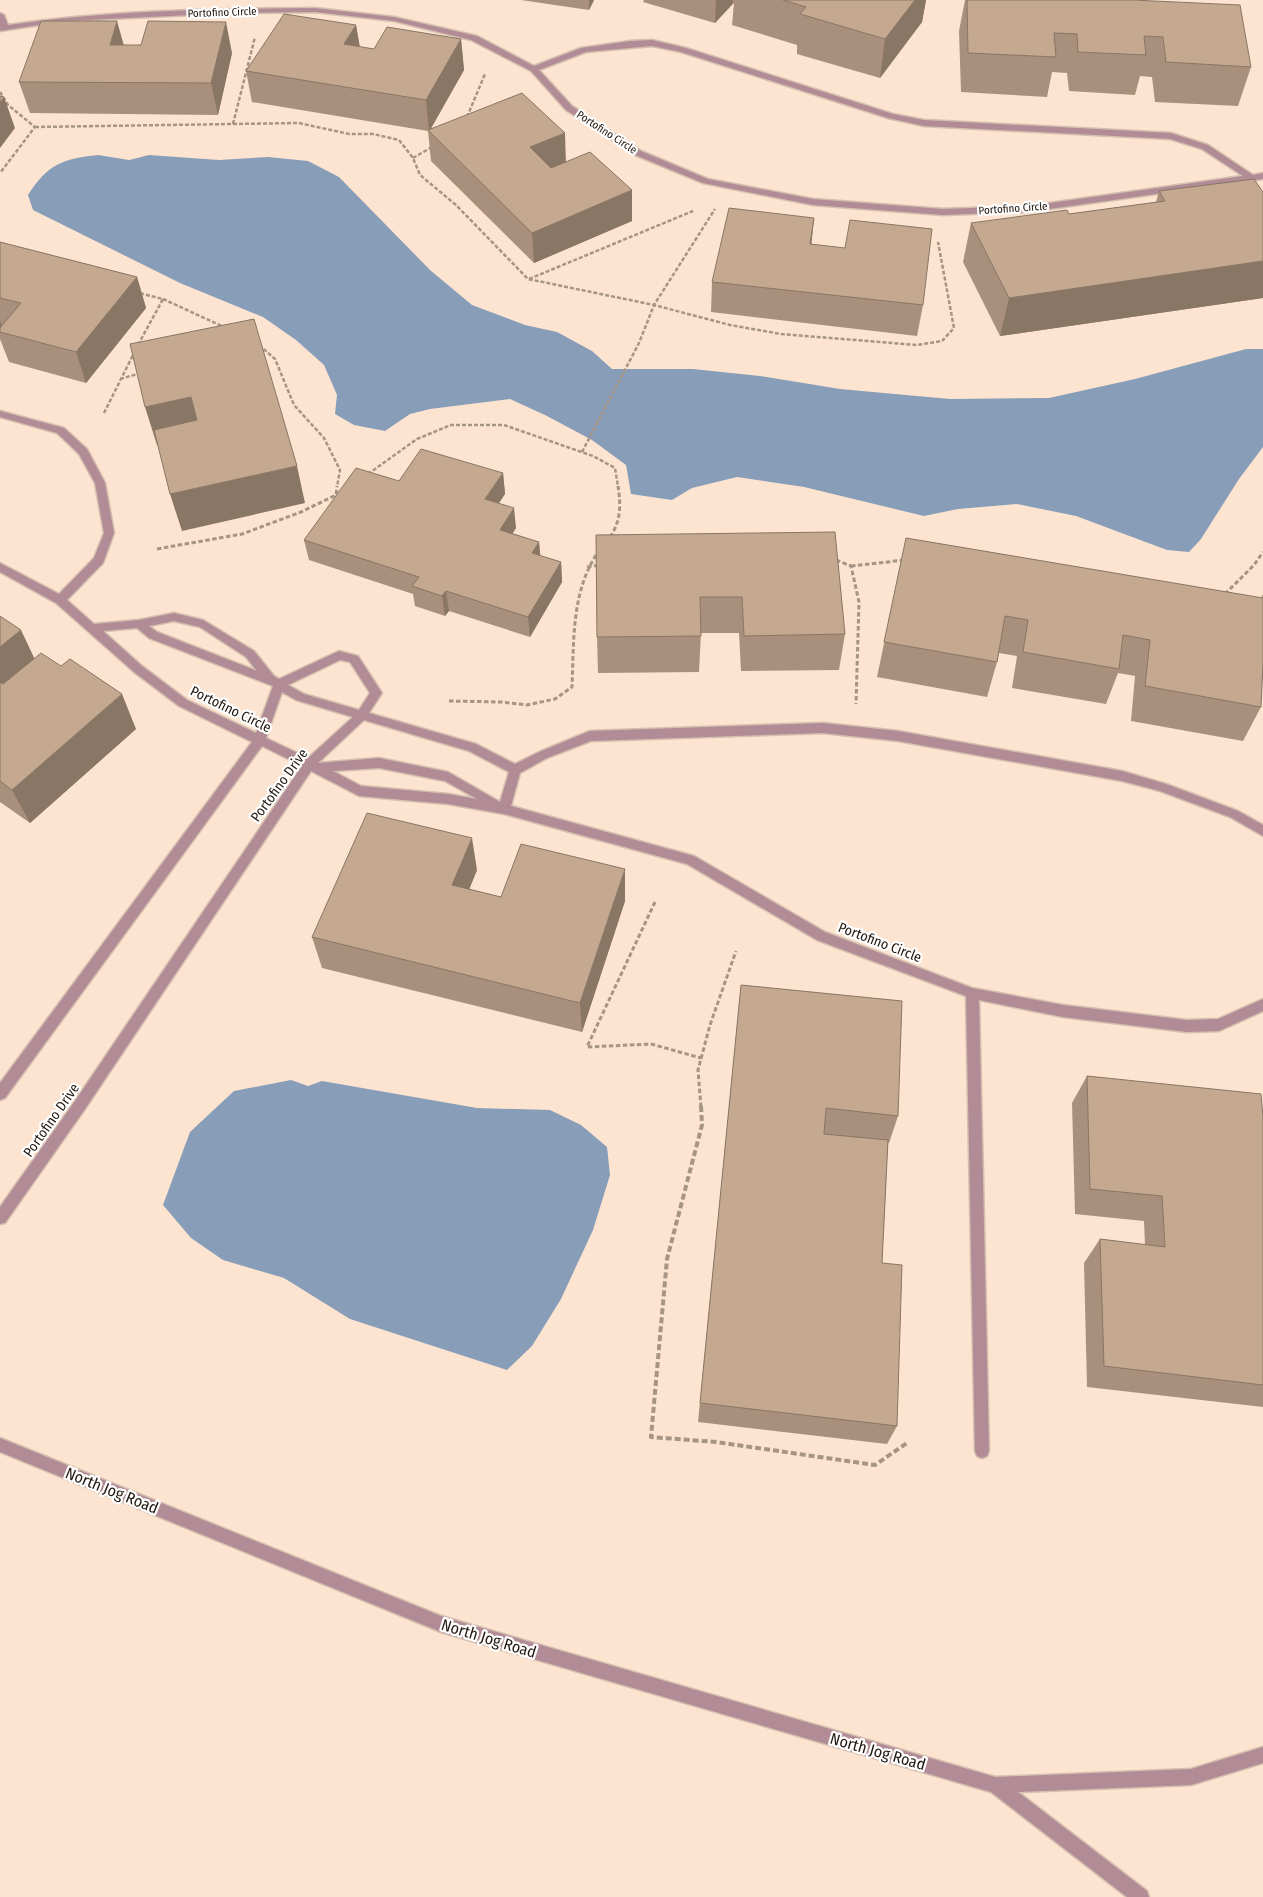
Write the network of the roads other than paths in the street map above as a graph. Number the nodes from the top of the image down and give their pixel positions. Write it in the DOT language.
graph roads {
  1 [pos="233,0"];
  2 [pos="233,11"];
  3 [pos="0,15"];
  4 [pos="2,28"];
  5 [pos="534,69"];
  6 [pos="1263,176"];
  7 [pos="1250,177"];
  8 [pos="0,414"];
  9 [pos="0,567"];
  10 [pos="60,600"];
  11 [pos="139,624"];
  12 [pos="92,628"];
  13 [pos="274,682"];
  14 [pos="362,716"];
  15 [pos="260,740"];
  16 [pos="314,766"];
  17 [pos="515,770"];
  18 [pos="504,809"];
  19 [pos="1263,831"];
  20 [pos="972,993"];
  21 [pos="1263,1006"];
  22 [pos="0,1094"];
  23 [pos="0,1218"];
  24 [pos="0,1445"];
  25 [pos="982,1451"];
  26 [pos="1263,1755"];
  27 [pos="994,1785"];
  28 [pos="1141,1897"];
  1 -- 2 [label="street"];
  2 -- 4 [label="street, Portofino Circle"];
  2 -- 5 [label="street, Portofino Circle"];
  3 -- 4 [label="street"];
  5 -- 7 [label="street"];
  5 -- 7 [label="street, Portofino Circle"];
  6 -- 7 [label="street, Portofino Circle"];
  8 -- 10 [label="street"];
  9 -- 10 [label="street, Portofino Circle"];
  10 -- 12 [label="street, Portofino Circle"];
  11 -- 12 [label="street"];
  11 -- 13 [label="street"];
  11 -- 13 [label="street"];
  12 -- 15 [label="street, Portofino Circle"];
  13 -- 14 [label="street"];
  13 -- 14 [label="street, Portofino Drive"];
  13 -- 15 [label="street"];
  14 -- 16 [label="street, Portofino Drive"];
  14 -- 17 [label="street"];
  15 -- 16 [label="street, Portofino Circle"];
  15 -- 22 [label="street"];
  16 -- 18 [label="street, Portofino Circle"];
  16 -- 18 [label="street, Portofino Circle"];
  16 -- 23 [label="street, Portofino Drive"];
  17 -- 18 [label="street"];
  17 -- 19 [label="street"];
  18 -- 20 [label="street, Portofino Circle"];
  20 -- 21 [label="street, Portofino Circle"];
  20 -- 25 [label="street"];
  24 -- 27 [label="street, North Jog Road"];
  26 -- 27 [label="street, North Jog Road"];
  27 -- 28 [label="street, North Jog Road"];
}
